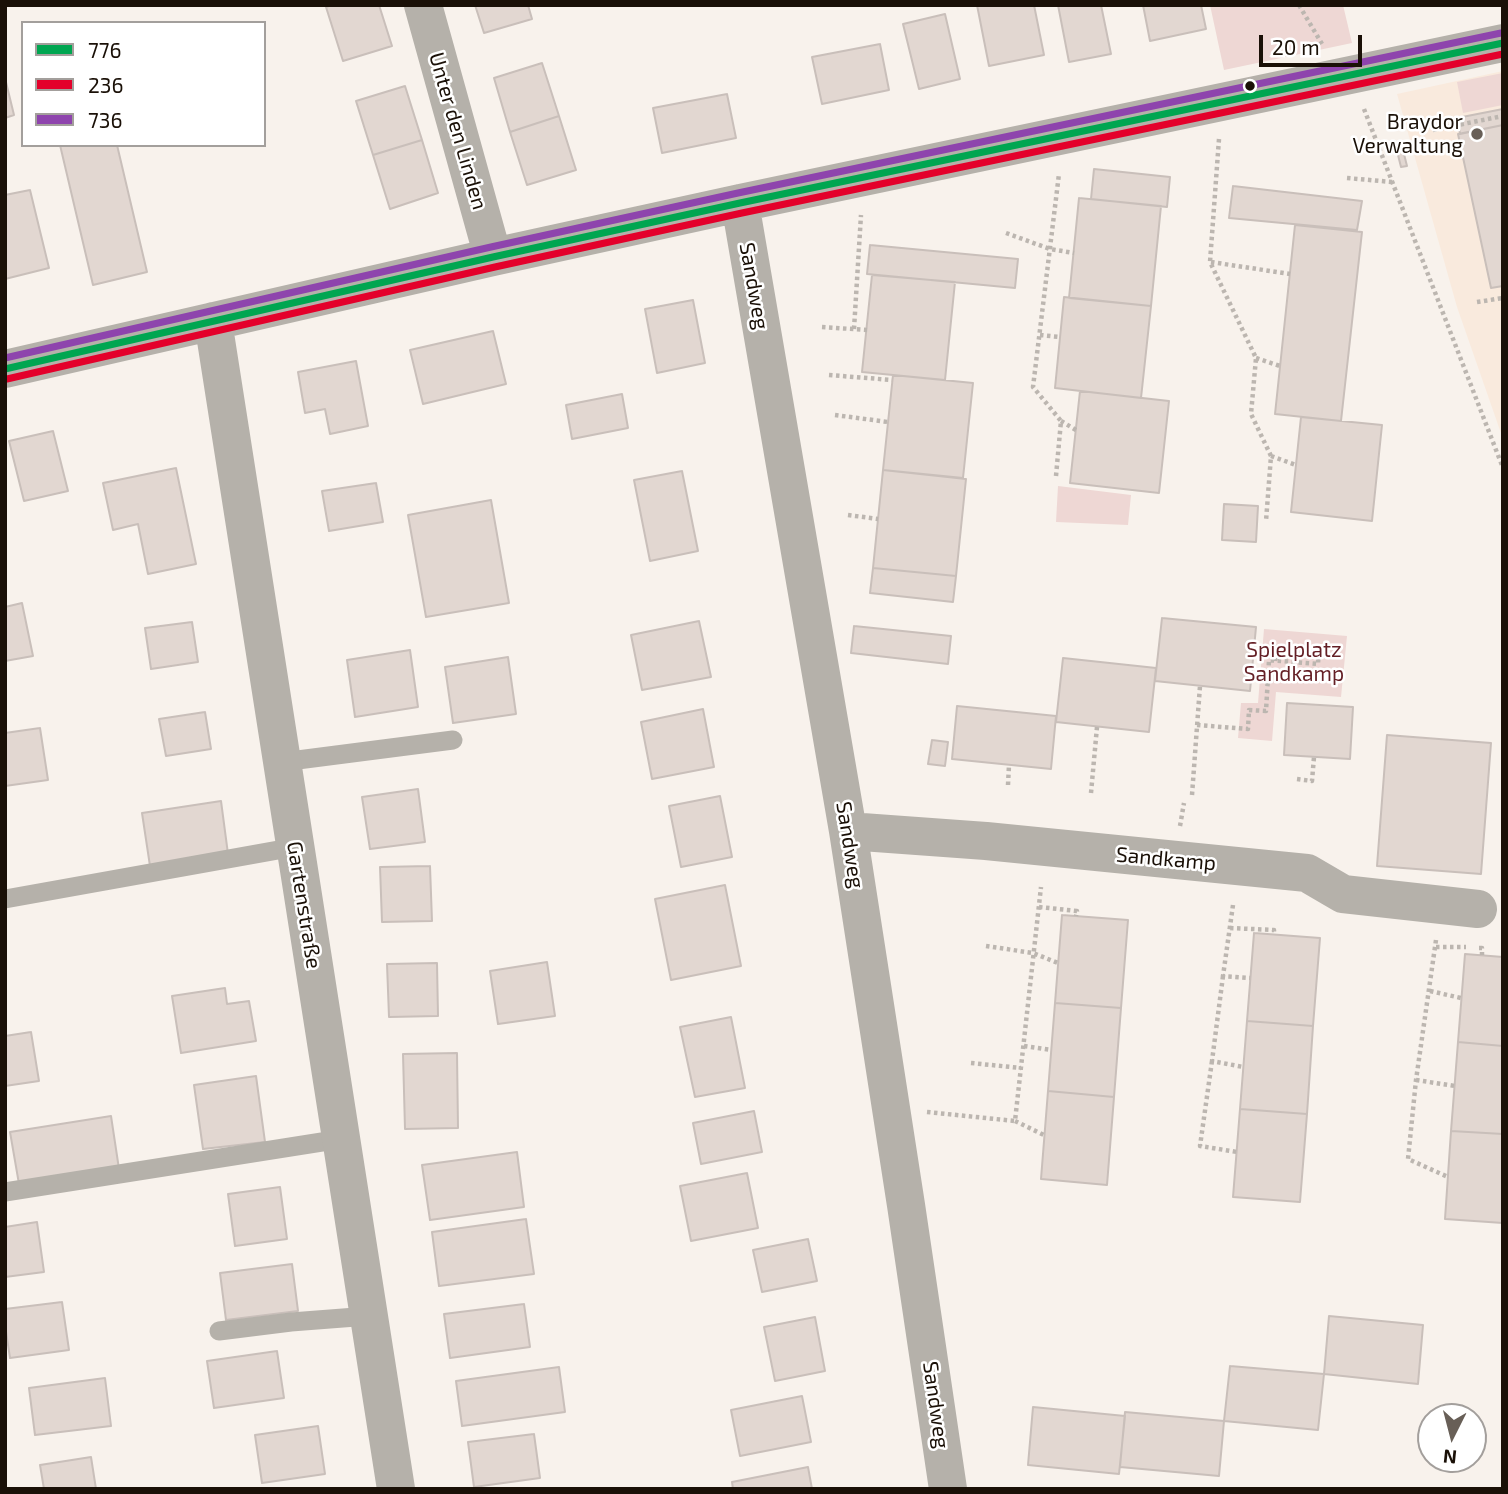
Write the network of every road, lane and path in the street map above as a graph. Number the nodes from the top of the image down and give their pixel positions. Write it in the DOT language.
graph roads {
  1 [pos="422,5"];
  2 [pos="1299,5"];
  3 [pos="1503,43"];
  4 [pos="1328,49"];
  5 [pos="1361,101"];
  6 [pos="1503,116"];
  7 [pos="1220,130"];
  8 [pos="1433,130"];
  9 [pos="1065,135"];
  10 [pos="1347,178"];
  11 [pos="1392,183"];
  12 [pos="740,203"];
  13 [pos="861,214"];
  14 [pos="1006,233"];
  15 [pos="1050,248"];
  16 [pos="1074,253"];
  17 [pos="493,257"];
  18 [pos="1210,262"];
  19 [pos="1290,274"];
  20 [pos="1503,298"];
  21 [pos="1477,302"];
  22 [pos="213,321"];
  23 [pos="822,327"];
  24 [pos="853,329"];
  25 [pos="867,330"];
  26 [pos="1040,335"];
  27 [pos="1060,337"];
  28 [pos="1256,358"];
  29 [pos="1280,366"];
  30 [pos="5,369"];
  31 [pos="829,374"];
  32 [pos="892,380"];
  33 [pos="835,415"];
  34 [pos="1061,421"];
  35 [pos="888,422"];
  36 [pos="1076,430"];
  37 [pos="1272,456"];
  38 [pos="1296,465"];
  39 [pos="1503,468"];
  40 [pos="1056,476"];
  41 [pos="848,515"];
  42 [pos="878,519"];
  43 [pos="1266,521"];
  44 [pos="1277,645"];
  45 [pos="1319,647"];
  46 [pos="1275,661"];
  47 [pos="1200,686"];
  48 [pos="1197,725"];
  49 [pos="1097,727"];
  50 [pos="453,740"];
  51 [pos="1314,757"];
  52 [pos="282,762"];
  53 [pos="1009,765"];
  54 [pos="1297,779"];
  55 [pos="1008,785"];
  56 [pos="1091,793"];
  57 [pos="1192,795"];
  58 [pos="848,831"];
  59 [pos="295,847"];
  60 [pos="1041,887"];
  61 [pos="5,899"];
  62 [pos="1233,905"];
  63 [pos="1038,906"];
  64 [pos="1478,909"];
  65 [pos="1076,916"];
  66 [pos="1230,928"];
  67 [pos="1274,935"];
  68 [pos="986,946"];
  69 [pos="1459,947"];
  70 [pos="1482,948"];
  71 [pos="1033,953"];
  72 [pos="1482,956"];
  73 [pos="1058,963"];
  74 [pos="1223,976"];
  75 [pos="1250,978"];
  76 [pos="1430,991"];
  77 [pos="1461,998"];
  78 [pos="1024,1046"];
  79 [pos="1051,1050"];
  80 [pos="1212,1061"];
  81 [pos="971,1063"];
  82 [pos="1243,1067"];
  83 [pos="1021,1068"];
  84 [pos="1416,1080"];
  85 [pos="1455,1086"];
  86 [pos="925,1112"];
  87 [pos="1015,1121"];
  88 [pos="1044,1135"];
  89 [pos="341,1139"];
  90 [pos="1237,1152"];
  91 [pos="1448,1177"];
  92 [pos="5,1192"];
  93 [pos="369,1315"];
  94 [pos="219,1331"];
  95 [pos="396,1489"];
  96 [pos="948,1489"];
  1 -- 17 [label="street, Unter den Linden"];
  2 -- 4 [label="path"];
  3 -- 9 [label="street"];
  5 -- 11 [label="path"];
  6 -- 8 [label="path"];
  7 -- 18 [label="path"];
  9 -- 12 [label="street"];
  9 -- 15 [label="path"];
  10 -- 11 [label="path"];
  11 -- 39 [label="path"];
  12 -- 17 [label="street"];
  12 -- 58 [label="street, Sandweg"];
  13 -- 24 [label="path"];
  14 -- 15 [label="path"];
  15 -- 16 [label="path"];
  15 -- 26 [label="path"];
  17 -- 22 [label="street"];
  18 -- 19 [label="path"];
  18 -- 28 [label="path"];
  20 -- 21 [label="path"];
  22 -- 30 [label="street"];
  22 -- 52 [label="street, Gartenstraße"];
  23 -- 24 [label="path"];
  24 -- 25 [label="path"];
  26 -- 27 [label="path"];
  26 -- 34 [label="path"];
  28 -- 29 [label="path"];
  28 -- 37 [label="path"];
  31 -- 32 [label="path"];
  33 -- 35 [label="path"];
  34 -- 36 [label="path"];
  34 -- 40 [label="path"];
  37 -- 38 [label="path"];
  37 -- 43 [label="path"];
  41 -- 42 [label="path"];
  44 -- 46 [label="path"];
  45 -- 46 [label="path"];
  46 -- 48 [label="path"];
  47 -- 48 [label="path"];
  48 -- 57 [label="path"];
  49 -- 56 [label="path"];
  50 -- 52 [label="lane"];
  51 -- 54 [label="path"];
  52 -- 59 [label="street, Gartenstraße"];
  53 -- 55 [label="path"];
  58 -- 64 [label="street, Sandkamp"];
  58 -- 96 [label="street, Sandweg"];
  59 -- 61 [label="lane"];
  59 -- 89 [label="street, Gartenstraße"];
  60 -- 63 [label="path"];
  62 -- 66 [label="path"];
  63 -- 65 [label="path"];
  63 -- 71 [label="path"];
  66 -- 67 [label="path"];
  66 -- 74 [label="path"];
  68 -- 71 [label="path"];
  69 -- 76 [label="path"];
  70 -- 72 [label="path"];
  71 -- 73 [label="path"];
  71 -- 78 [label="path"];
  74 -- 75 [label="path"];
  74 -- 80 [label="path"];
  76 -- 77 [label="path"];
  76 -- 84 [label="path"];
  78 -- 79 [label="path"];
  78 -- 83 [label="path"];
  80 -- 82 [label="path"];
  80 -- 90 [label="path"];
  81 -- 83 [label="path"];
  83 -- 87 [label="path"];
  84 -- 85 [label="path"];
  84 -- 91 [label="path"];
  86 -- 87 [label="path"];
  87 -- 88 [label="path"];
  89 -- 92 [label="lane"];
  89 -- 93 [label="street, Gartenstraße"];
  93 -- 94 [label="lane"];
  93 -- 95 [label="street, Gartenstraße"];
}
